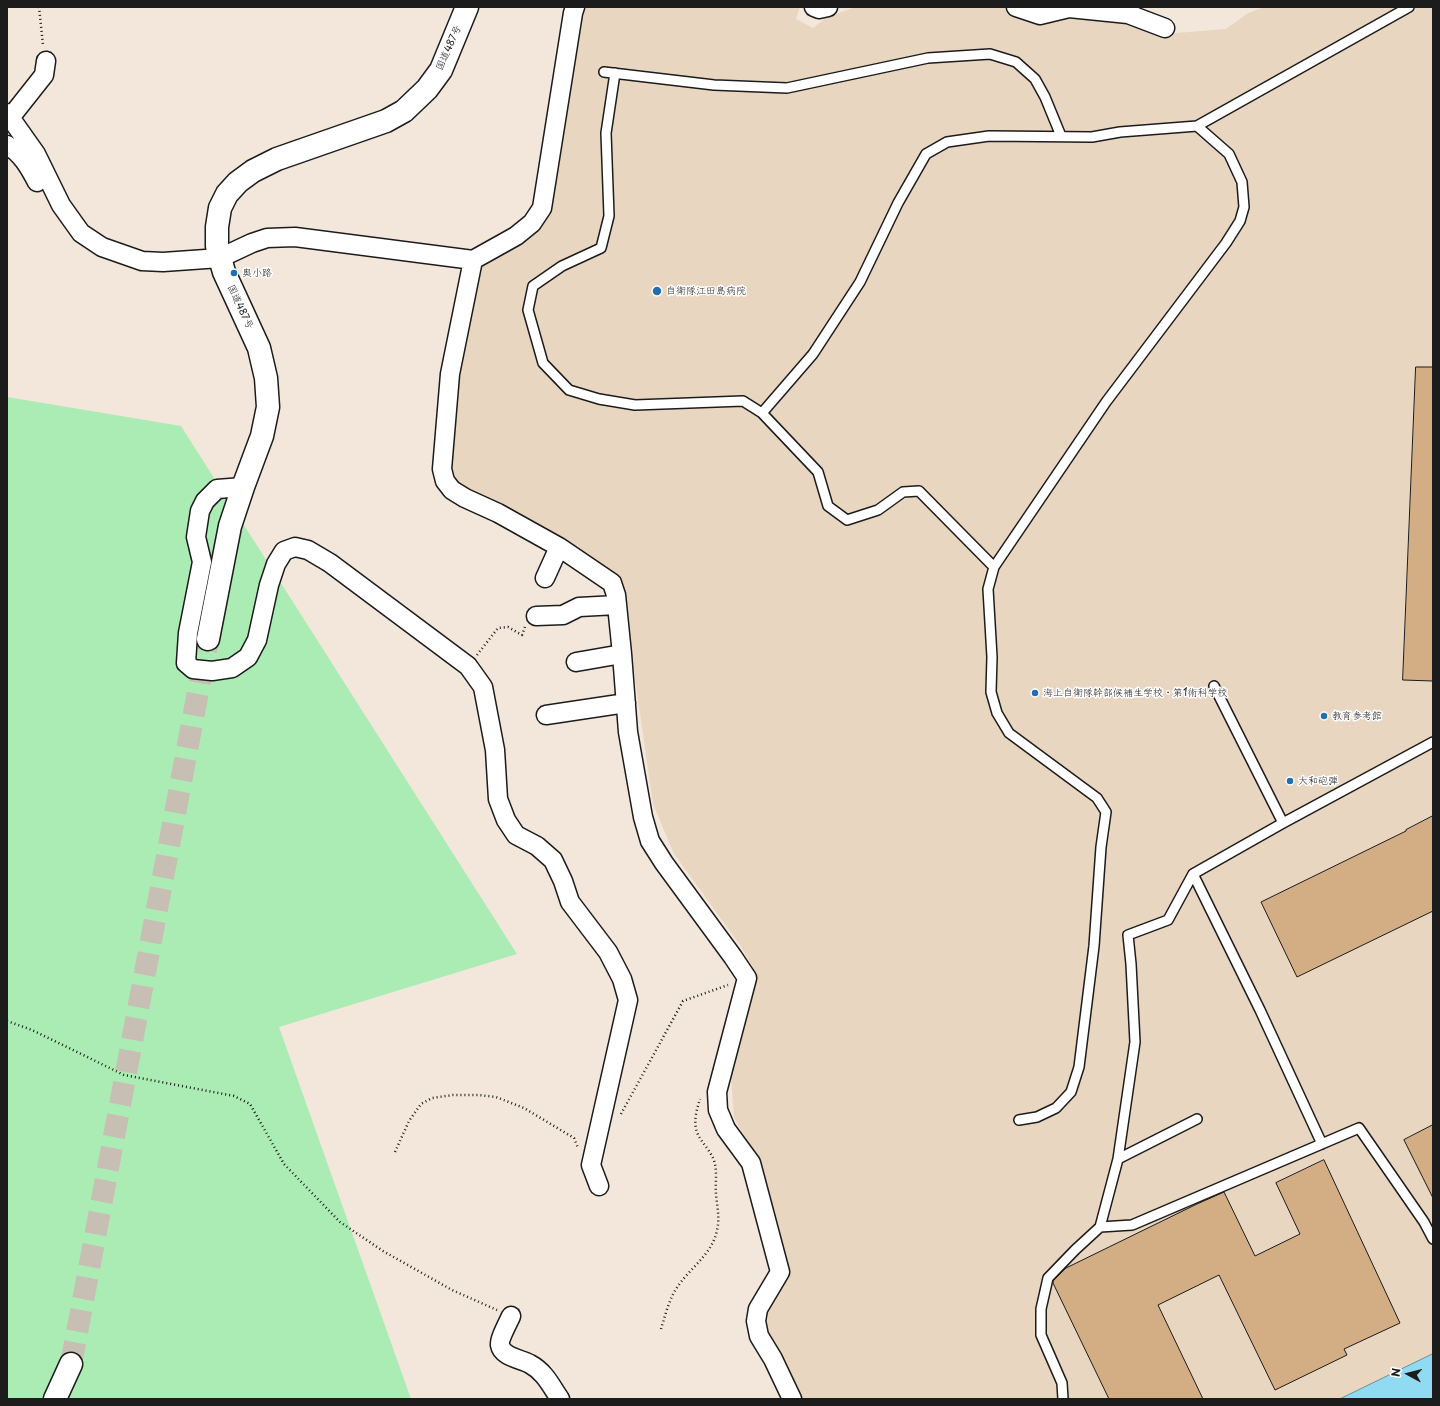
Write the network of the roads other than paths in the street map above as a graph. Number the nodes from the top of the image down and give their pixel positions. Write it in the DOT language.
graph roads {
  1 [pos="467,7"];
  2 [pos="575,7"];
  3 [pos="814,7"];
  4 [pos="828,7"];
  5 [pos="1016,7"];
  6 [pos="1409,7"];
  7 [pos="1129,11"];
  8 [pos="1165,28"];
  9 [pos="46,61"];
  10 [pos="604,72"];
  11 [pos="615,73"];
  12 [pos="9,115"];
  13 [pos="1197,126"];
  14 [pos="1061,136"];
  15 [pos="7,144"];
  16 [pos="61,204"];
  17 [pos="220,258"];
  18 [pos="473,260"];
  19 [pos="762,414"];
  20 [pos="243,487"];
  21 [pos="559,547"];
  22 [pos="994,567"];
  23 [pos="545,578"];
  24 [pos="617,605"];
  25 [pos="536,616"];
  26 [pos="208,639"];
  27 [pos="622,654"];
  28 [pos="576,662"];
  29 [pos="1214,686"];
  30 [pos="626,703"];
  31 [pos="546,715"];
  32 [pos="1433,742"];
  33 [pos="1283,823"];
  34 [pos="1193,874"];
  35 [pos="1197,1119"];
  36 [pos="1019,1120"];
  37 [pos="1322,1144"];
  38 [pos="1118,1159"];
  39 [pos="599,1186"];
  40 [pos="1100,1227"];
  41 [pos="1433,1239"];
  42 [pos="511,1316"];
  43 [pos="71,1364"];
  44 [pos="55,1399"];
  45 [pos="560,1399"];
  46 [pos="792,1399"];
  47 [pos="1063,1399"];
  1 -- 17 [label="highway, 国道487号"];
  2 -- 18 [label="street"];
  3 -- 4 [label="street"];
  5 -- 7 [label="street"];
  6 -- 13 [label="lane"];
  7 -- 8 [label="street"];
  9 -- 12 [label="street"];
  10 -- 11 [label="lane"];
  11 -- 14 [label="lane"];
  11 -- 19 [label="lane"];
  12 -- 16 [label="street"];
  13 -- 14 [label="lane"];
  13 -- 22 [label="lane"];
  14 -- 19 [label="lane"];
  15 -- 16 [label="street"];
  16 -- 17 [label="street"];
  17 -- 18 [label="street"];
  17 -- 20 [label="highway, 国道487号"];
  18 -- 21 [label="street"];
  19 -- 22 [label="lane"];
  20 -- 26 [label="highway, 国道487号"];
  20 -- 39 [label="street"];
  21 -- 23 [label="street"];
  21 -- 24 [label="street"];
  22 -- 36 [label="lane"];
  24 -- 25 [label="street"];
  24 -- 27 [label="street"];
  27 -- 28 [label="street"];
  27 -- 30 [label="street"];
  29 -- 33 [label="lane"];
  30 -- 31 [label="street"];
  30 -- 46 [label="street"];
  32 -- 33 [label="lane"];
  33 -- 34 [label="lane"];
  34 -- 37 [label="lane"];
  34 -- 38 [label="lane"];
  35 -- 38 [label="lane"];
  37 -- 40 [label="lane"];
  37 -- 41 [label="lane"];
  38 -- 40 [label="lane"];
  40 -- 47 [label="lane"];
  42 -- 45 [label="street"];
  43 -- 44 [label="highway"];
}
